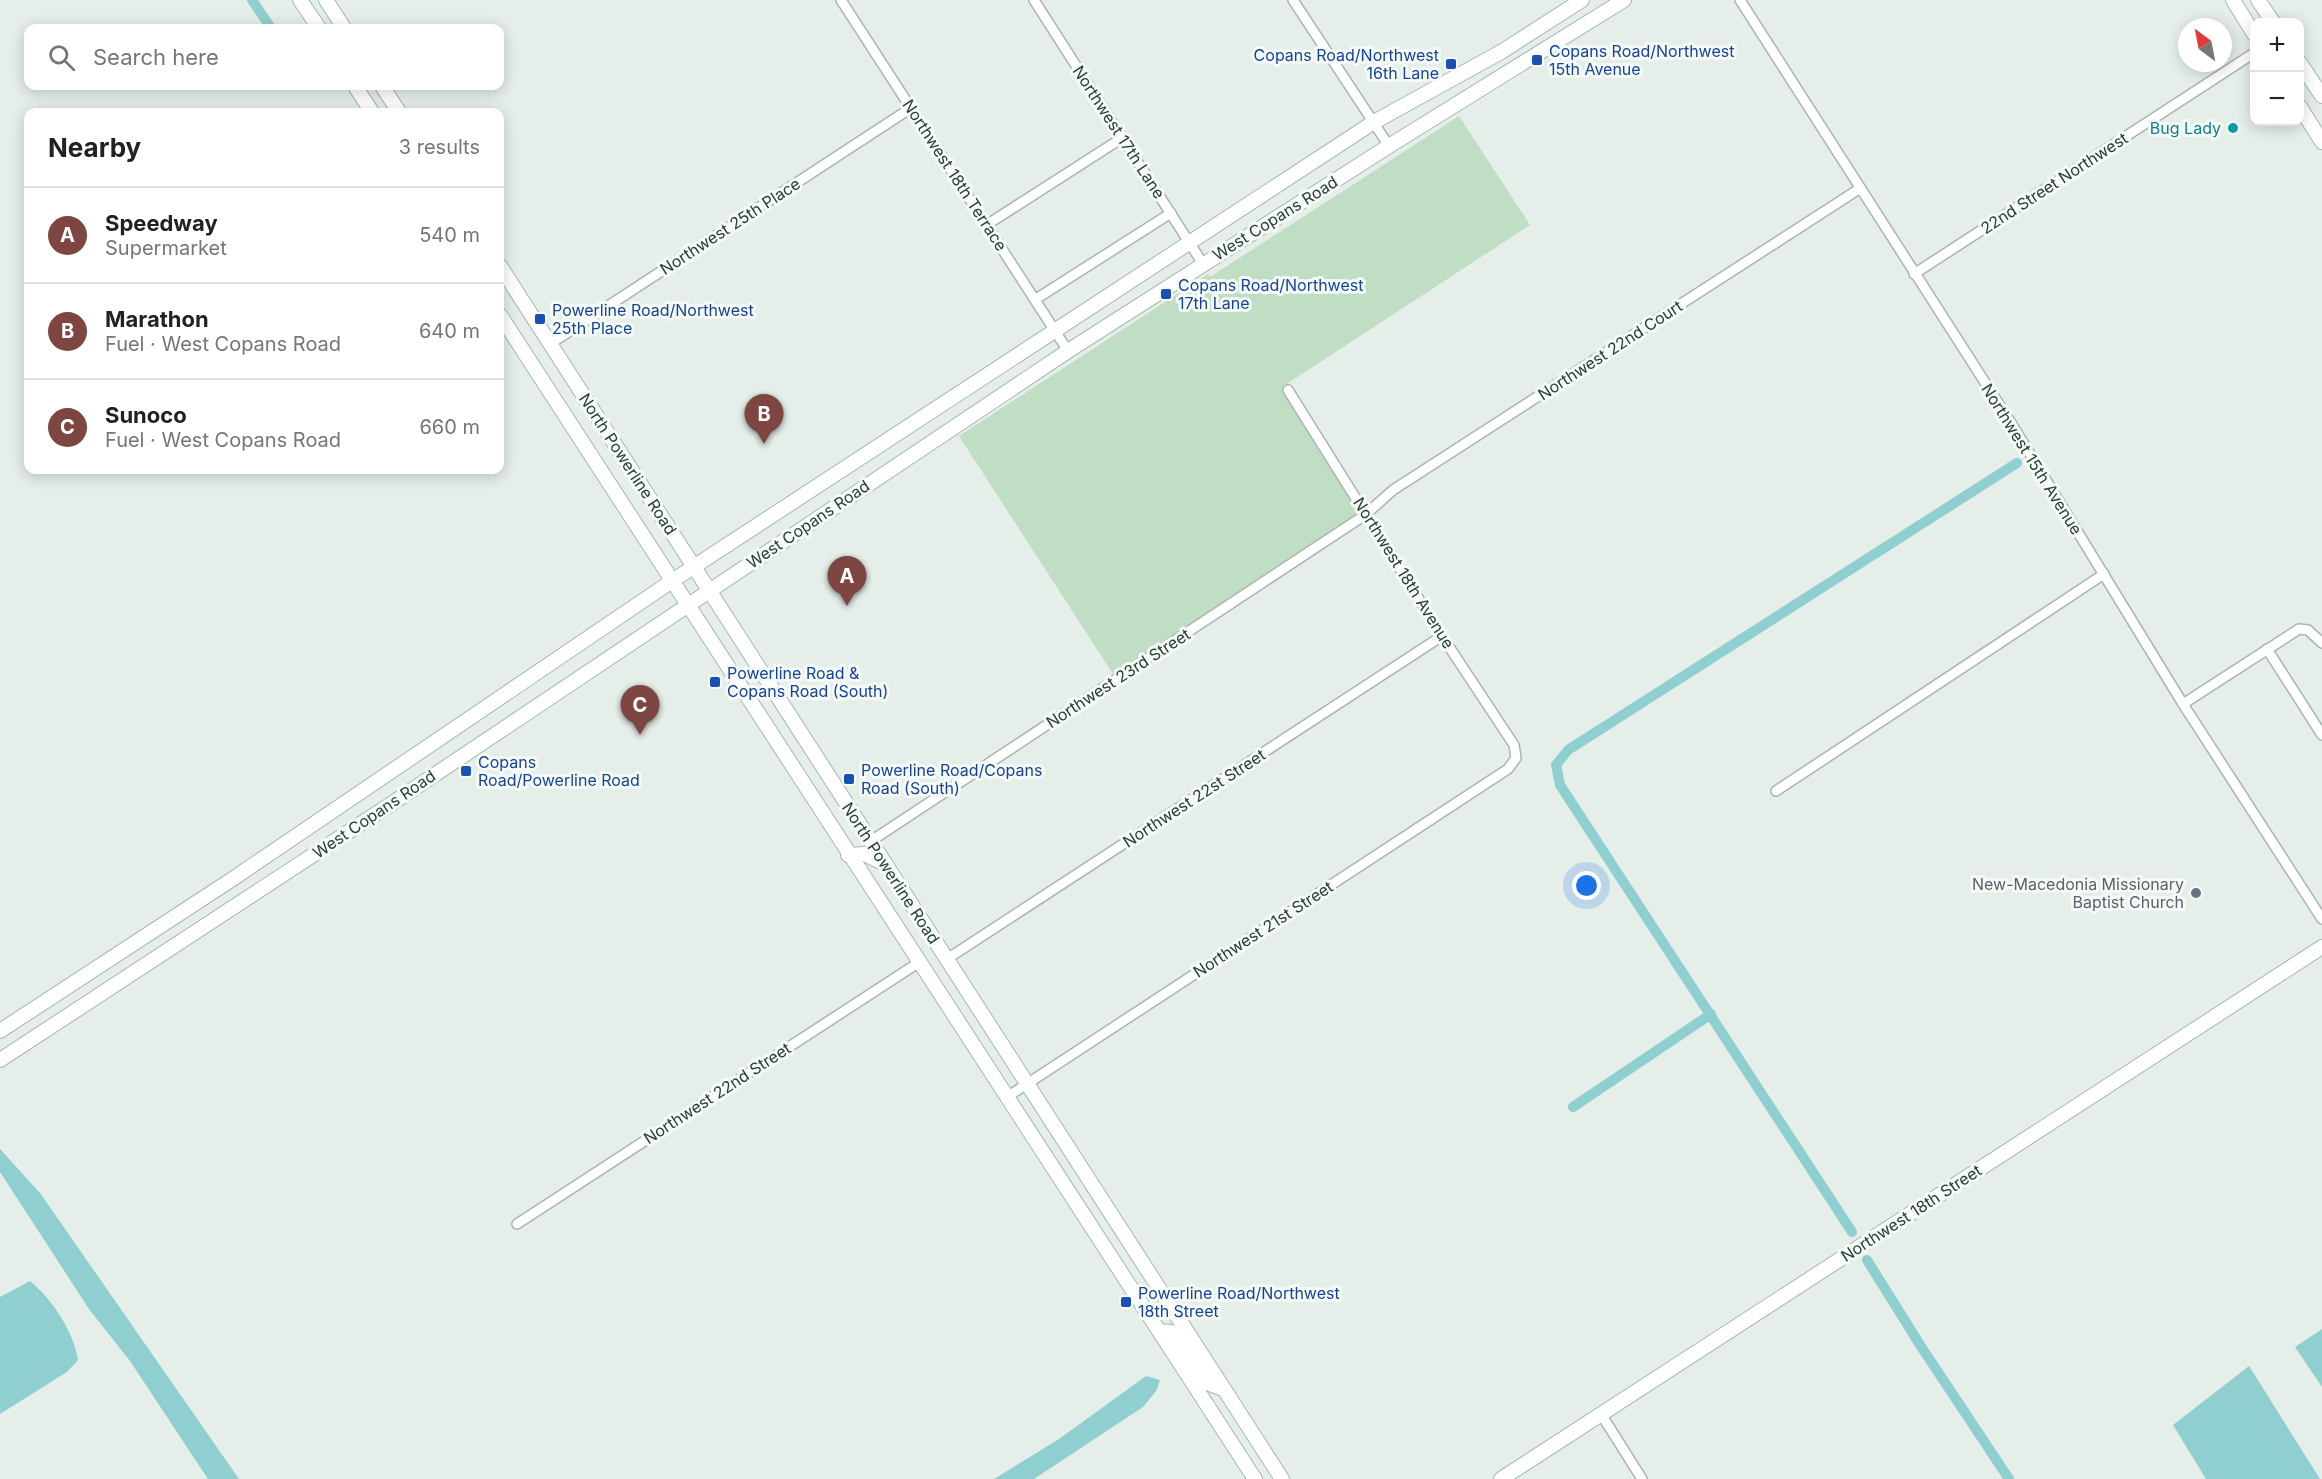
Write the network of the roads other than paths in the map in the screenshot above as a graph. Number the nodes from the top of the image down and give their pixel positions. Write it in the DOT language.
graph roads {
  1 [pos="300,0"];
  2 [pos="326,0"];
  3 [pos="841,0"];
  4 [pos="1034,0"];
  5 [pos="1293,0"];
  6 [pos="1582,0"];
  7 [pos="1624,0"];
  8 [pos="1740,0"];
  9 [pos="2233,0"];
  10 [pos="2258,0"];
  11 [pos="2270,18"];
  12 [pos="316,24"];
  13 [pos="341,24"];
  14 [pos="2250,28"];
  15 [pos="2250,56"];
  16 [pos="2304,69"];
  17 [pos="358,90"];
  18 [pos="385,90"];
  19 [pos="2322,96"];
  20 [pos="369,108"];
  21 [pos="396,108"];
  22 [pos="911,108"];
  23 [pos="2304,113"];
  24 [pos="1374,122"];
  25 [pos="1122,138"];
  26 [pos="2322,142"];
  27 [pos="1389,146"];
  28 [pos="1859,189"];
  29 [pos="1171,213"];
  30 [pos="988,224"];
  31 [pos="1190,242"];
  32 [pos="1203,264"];
  33 [pos="504,272"];
  34 [pos="1914,274"];
  35 [pos="1036,299"];
  36 [pos="504,321"];
  37 [pos="1055,330"];
  38 [pos="550,344"];
  39 [pos="1068,351"];
  40 [pos="1288,390"];
  41 [pos="1365,515"];
  42 [pos="695,566"];
  43 [pos="2104,574"];
  44 [pos="672,581"];
  45 [pos="708,590"];
  46 [pos="686,605"];
  47 [pos="1442,636"];
  48 [pos="2322,644"];
  49 [pos="2267,650"];
  50 [pos="2183,704"];
  51 [pos="2322,735"];
  52 [pos="1516,758"];
  53 [pos="1776,790"];
  54 [pos="871,841"];
  55 [pos="849,855"];
  56 [pos="885,864"];
  57 [pos="2322,919"];
  58 [pos="2322,947"];
  59 [pos="947,959"];
  60 [pos="918,963"];
  61 [pos="0,1031"];
  62 [pos="0,1060"];
  63 [pos="1027,1084"];
  64 [pos="1007,1097"];
  65 [pos="517,1224"];
  66 [pos="1159,1331"];
  67 [pos="1223,1389"];
  68 [pos="1601,1414"];
  69 [pos="1255,1479"];
  70 [pos="1281,1479"];
  71 [pos="1500,1479"];
  72 [pos="1642,1479"];
  1 -- 12 [label="main road"];
  2 -- 13 [label="main road"];
  3 -- 22 [label="street, Northwest 18th Terrace"];
  4 -- 25 [label="street, Northwest 17th Lane"];
  5 -- 24 [label="street"];
  6 -- 24 [label="main road, West Copans Road"];
  7 -- 27 [label="main road, West Copans Road"];
  8 -- 28 [label="street, Northwest 15th Avenue"];
  9 -- 14 [label="main road"];
  10 -- 11 [label="main road"];
  15 -- 34 [label="street, 22nd Street Northwest"];
  16 -- 19 [label="main road"];
  17 -- 20 [label="main road"];
  18 -- 21 [label="main road"];
  22 -- 30 [label="street, Northwest 18th Terrace"];
  22 -- 38 [label="street, Northwest 25th Place"];
  23 -- 26 [label="main road"];
  24 -- 27 [label="street"];
  24 -- 31 [label="main road, West Copans Road"];
  25 -- 29 [label="street, Northwest 17th Lane"];
  25 -- 30 [label="street"];
  27 -- 32 [label="main road, West Copans Road"];
  28 -- 34 [label="street, Northwest 15th Avenue"];
  28 -- 41 [label="street, Northwest 22nd Court"];
  29 -- 31 [label="street, Northwest 17th Lane"];
  29 -- 35 [label="street"];
  30 -- 35 [label="street, Northwest 18th Terrace"];
  31 -- 32 [label="street, Northwest 17th Lane"];
  31 -- 37 [label="main road, West Copans Road"];
  32 -- 39 [label="main road, West Copans Road"];
  33 -- 38 [label="main road, North Powerline Road"];
  34 -- 43 [label="street, Northwest 15th Avenue"];
  35 -- 37 [label="street, Northwest 18th Terrace"];
  36 -- 44 [label="main road, North Powerline Road"];
  37 -- 39 [label="street, Northwest 18th Terrace"];
  37 -- 42 [label="main road, West Copans Road"];
  38 -- 42 [label="main road, North Powerline Road"];
  39 -- 45 [label="main road, West Copans Road"];
  40 -- 41 [label="street, Northwest 18th Avenue"];
  41 -- 47 [label="street, Northwest 18th Avenue"];
  41 -- 54 [label="street, Northwest 23rd Street"];
  42 -- 44 [label="main road, West Copans Road"];
  42 -- 45 [label="main road, North Powerline Road"];
  43 -- 50 [label="street, Northwest 15th Avenue"];
  43 -- 53 [label="street"];
  44 -- 46 [label="main road, North Powerline Road"];
  44 -- 61 [label="main road, West Copans Road"];
  45 -- 46 [label="main road, West Copans Road"];
  45 -- 54 [label="main road, North Powerline Road"];
  46 -- 55 [label="main road, North Powerline Road"];
  46 -- 62 [label="main road, West Copans Road"];
  47 -- 52 [label="street, Northwest 18th Avenue"];
  47 -- 59 [label="street, Northwest 22st Street"];
  48 -- 49 [label="street"];
  49 -- 50 [label="street"];
  49 -- 51 [label="street"];
  50 -- 57 [label="street, Northwest 15th Avenue"];
  52 -- 63 [label="street, Northwest 21st Street"];
  54 -- 56 [label="main road, North Powerline Road"];
  55 -- 56 [label="main road"];
  55 -- 60 [label="main road, North Powerline Road"];
  56 -- 59 [label="main road, North Powerline Road"];
  58 -- 68 [label="main road, Northwest 18th Street"];
  59 -- 63 [label="main road, North Powerline Road"];
  60 -- 64 [label="main road, North Powerline Road"];
  60 -- 65 [label="street, Northwest 22nd Street"];
  63 -- 64 [label="street, Northwest 21st Street"];
  63 -- 67 [label="main road, North Powerline Road"];
  64 -- 66 [label="main road, North Powerline Road"];
  66 -- 67 [label="main road"];
  66 -- 69 [label="main road, North Powerline Road"];
  67 -- 70 [label="main road, North Powerline Road"];
  68 -- 71 [label="main road, Northwest 18th Street"];
  68 -- 72 [label="street"];
}
